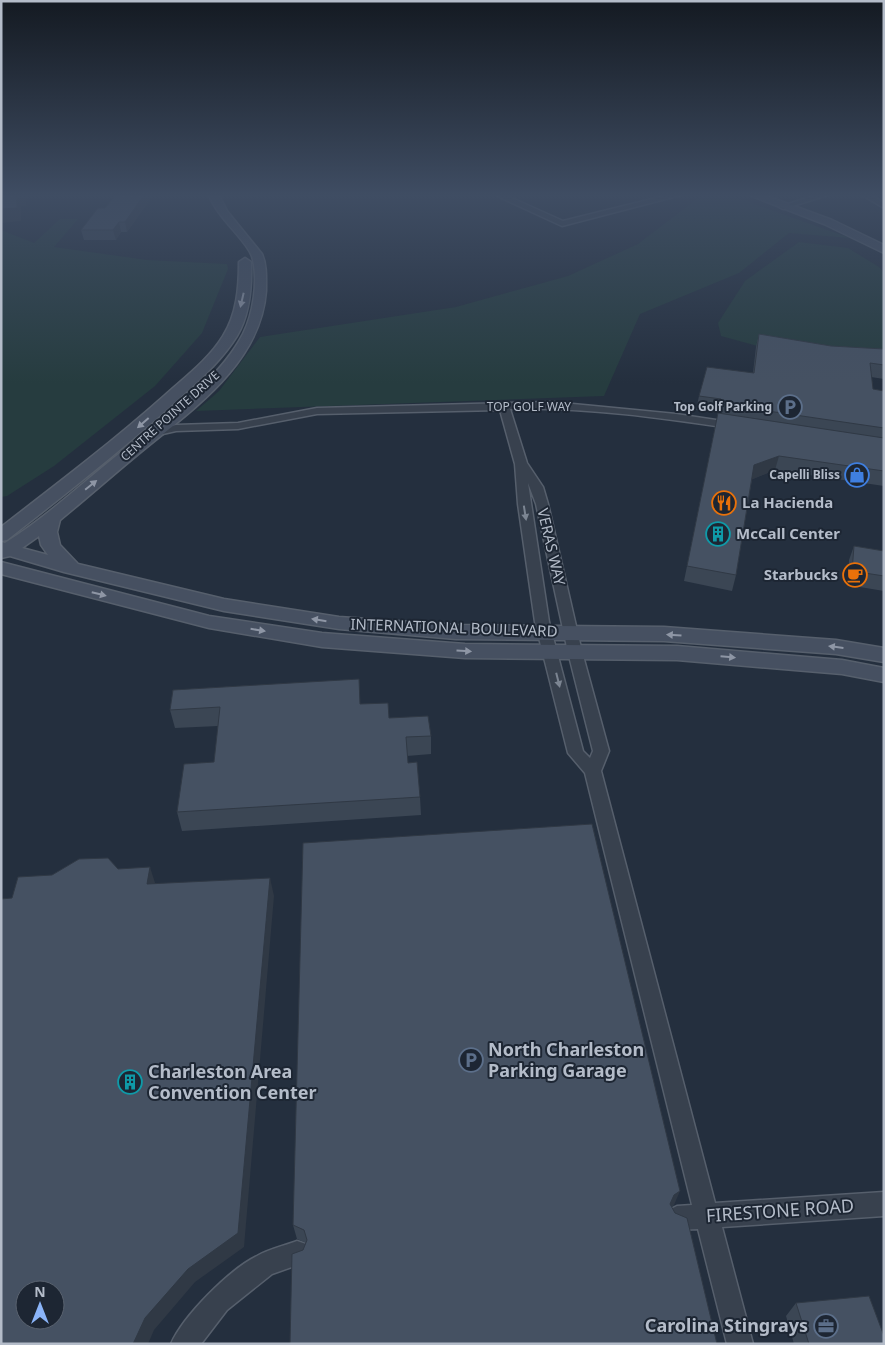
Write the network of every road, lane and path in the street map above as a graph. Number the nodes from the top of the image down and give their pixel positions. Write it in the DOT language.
graph roads {
  1 [pos="244,258"];
  2 [pos="258,258"];
  3 [pos="504,406"];
  4 [pos="179,412"];
  5 [pos="203,427"];
  6 [pos="743,427"];
  7 [pos="154,433"];
  8 [pos="521,464"];
  9 [pos="51,507"];
  10 [pos="1,519"];
  11 [pos="3,546"];
  12 [pos="1,568"];
  13 [pos="67,576"];
  14 [pos="1,581"];
  15 [pos="549,642"];
  16 [pos="573,643"];
  17 [pos="884,655"];
  18 [pos="884,674"];
  19 [pos="593,771"];
  20 [pos="884,1204"];
  21 [pos="706,1215"];
  22 [pos="677,1218"];
  23 [pos="296,1253"];
  24 [pos="184,1344"];
  25 [pos="740,1344"];
  1 -- 9 [label="street, CENTRE POINTE DRIVE, one-way"];
  2 -- 4 [label="street, CENTRE POINTE DRIVE"];
  3 -- 5 [label="street, TOP GOLF WAY"];
  3 -- 6 [label="street, TOP GOLF WAY"];
  3 -- 8 [label="street, VERAS WAY"];
  4 -- 5 [label="street"];
  4 -- 7 [label="street, CENTRE POINTE DRIVE"];
  5 -- 7 [label="street, TOP GOLF WAY"];
  9 -- 7 [label="street, CENTRE POINTE DRIVE, one-way"];
  8 -- 15 [label="street, VERAS WAY, one-way"];
  8 -- 16 [label="street, VERAS WAY"];
  9 -- 10 [label="street"];
  9 -- 11 [label="street, CENTRE POINTE DRIVE"];
  9 -- 13 [label="street"];
  11 -- 13 [label="street, INTERNATIONAL BOULEVARD"];
  12 -- 13 [label="street, INTERNATIONAL BOULEVARD"];
  13 -- 14 [label="street"];
  13 -- 15 [label="street, INTERNATIONAL BOULEVARD"];
  15 -- 16 [label="street, INTERNATIONAL BOULEVARD"];
  15 -- 19 [label="street, VERAS WAY, one-way"];
  17 -- 16 [label="street, INTERNATIONAL BOULEVARD, one-way"];
  16 -- 18 [label="street, INTERNATIONAL BOULEVARD, one-way"];
  16 -- 19 [label="street, VERAS WAY"];
  19 -- 21 [label="street"];
  20 -- 21 [label="street, FIRESTONE ROAD"];
  21 -- 22 [label="street, FIRESTONE ROAD"];
  21 -- 25 [label="street"];
  23 -- 24 [label="street"];
}
